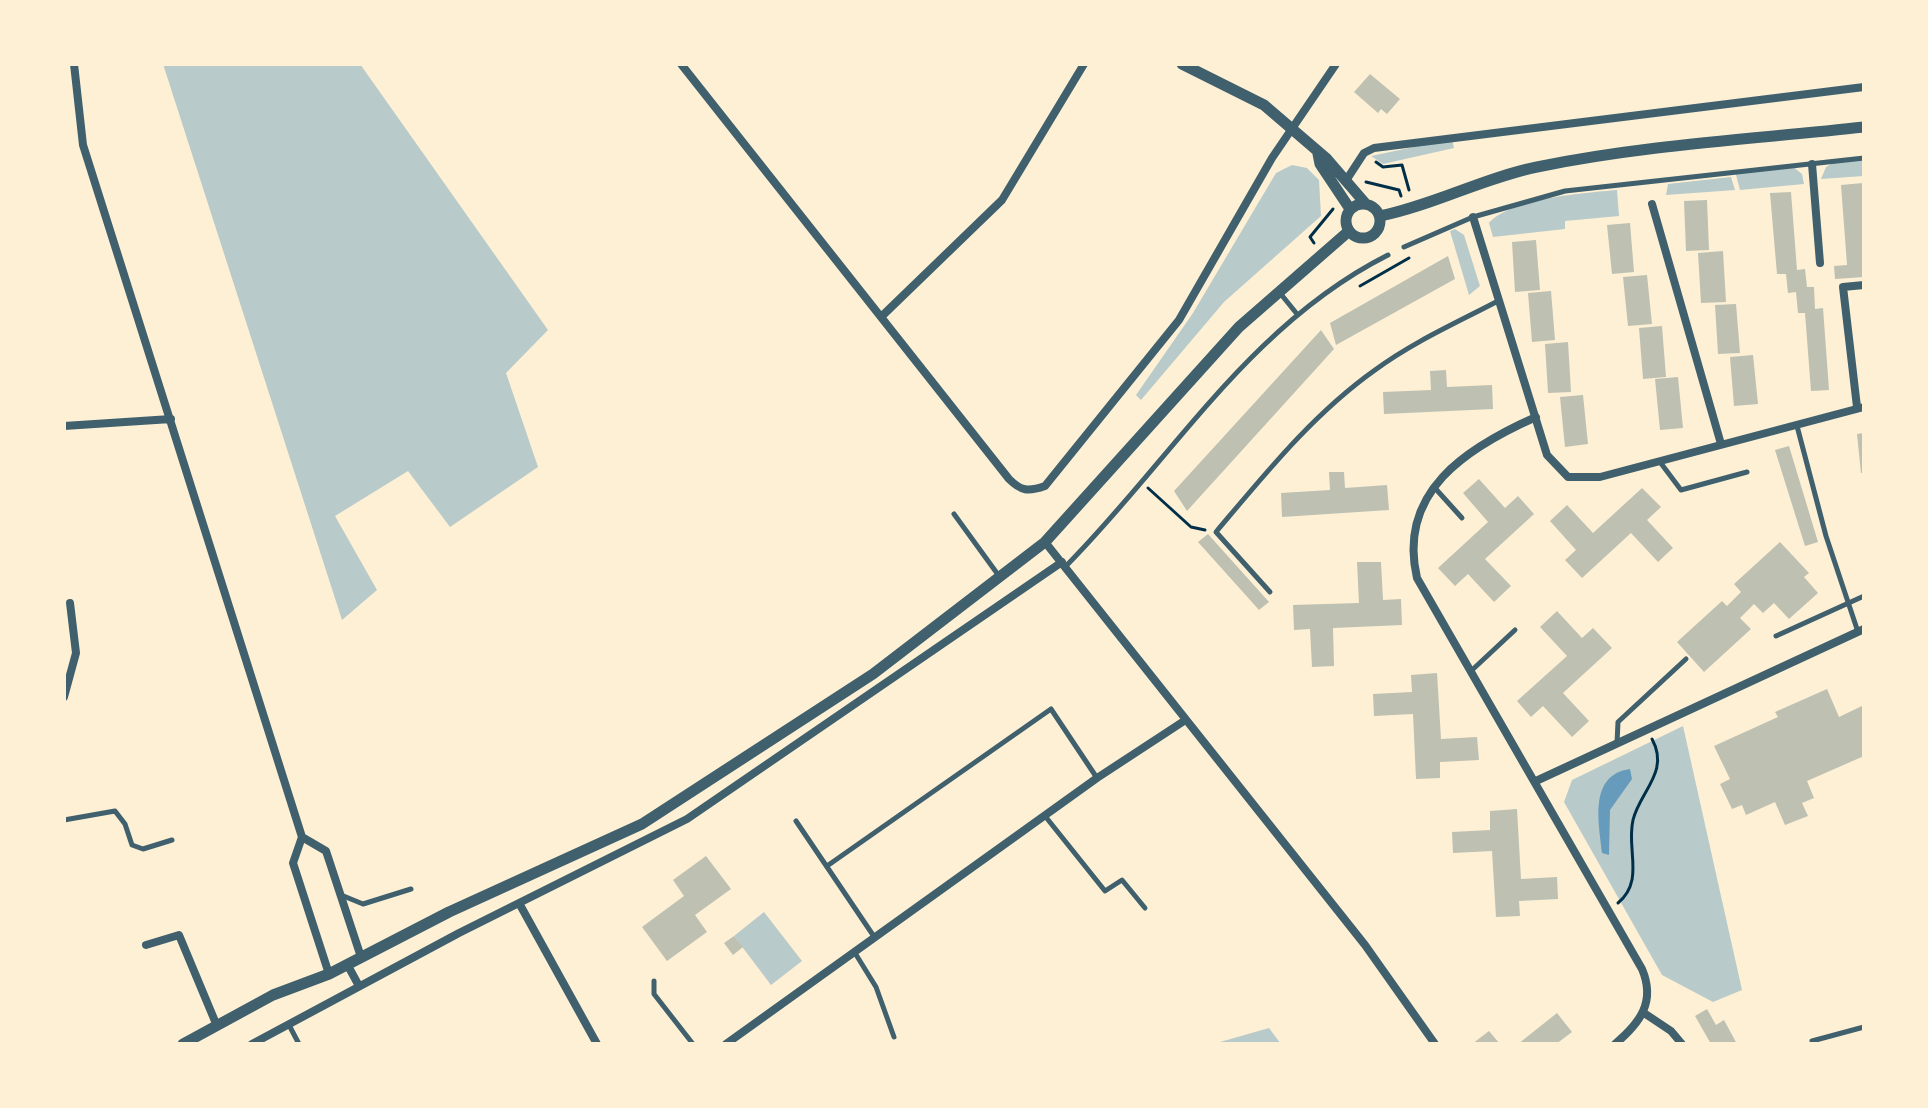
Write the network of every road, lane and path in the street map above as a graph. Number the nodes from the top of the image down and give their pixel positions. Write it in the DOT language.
graph roads {
  1 [pos="74,64"];
  2 [pos="681,64"];
  3 [pos="1084,64"];
  4 [pos="1182,64"];
  5 [pos="1336,64"];
  6 [pos="1864,87"];
  7 [pos="1293,127"];
  8 [pos="1864,127"];
  9 [pos="1318,154"];
  10 [pos="1363,154"];
  11 [pos="1864,158"];
  12 [pos="1812,164"];
  13 [pos="1348,176"];
  14 [pos="1409,190"];
  15 [pos="1400,193"];
  16 [pos="1365,203"];
  17 [pos="1335,204"];
  18 [pos="1652,204"];
  19 [pos="1350,209"];
  20 [pos="1380,216"];
  21 [pos="1473,217"];
  22 [pos="1349,231"];
  23 [pos="1316,232"];
  24 [pos="1319,239"];
  25 [pos="1313,242"];
  26 [pos="1404,247"];
  27 [pos="1418,253"];
  28 [pos="1388,255"];
  29 [pos="1820,263"];
  30 [pos="1864,285"];
  31 [pos="1354,289"];
  32 [pos="1278,291"];
  33 [pos="1499,301"];
  34 [pos="1297,314"];
  35 [pos="881,317"];
  36 [pos="1860,407"];
  37 [pos="1536,417"];
  38 [pos="171,419"];
  39 [pos="1796,423"];
  40 [pos="64,426"];
  41 [pos="1721,444"];
  42 [pos="1659,461"];
  43 [pos="1747,472"];
  44 [pos="1142,483"];
  45 [pos="1434,486"];
  46 [pos="954,514"];
  47 [pos="1462,518"];
  48 [pos="1216,532"];
  49 [pos="1045,542"];
  50 [pos="1064,564"];
  51 [pos="1000,576"];
  52 [pos="1270,592"];
  53 [pos="1864,596"];
  54 [pos="70,603"];
  55 [pos="1850,603"];
  56 [pos="1515,630"];
  57 [pos="1861,630"];
  58 [pos="1776,636"];
  59 [pos="1686,659"];
  60 [pos="1471,671"];
  61 [pos="64,697"];
  62 [pos="1184,721"];
  63 [pos="1647,729"];
  64 [pos="1617,743"];
  65 [pos="1097,778"];
  66 [pos="1536,781"];
  67 [pos="1045,816"];
  68 [pos="64,820"];
  69 [pos="796,821"];
  70 [pos="302,837"];
  71 [pos="172,840"];
  72 [pos="827,866"];
  73 [pos="411,889"];
  74 [pos="340,894"];
  75 [pos="519,903"];
  76 [pos="1145,908"];
  77 [pos="1610,909"];
  78 [pos="876,939"];
  79 [pos="146,945"];
  80 [pos="855,953"];
  81 [pos="361,957"];
  82 [pos="347,964"];
  83 [pos="329,974"];
  84 [pos="654,981"];
  85 [pos="359,986"];
  86 [pos="1644,1013"];
  87 [pos="289,1025"];
  88 [pos="217,1026"];
  89 [pos="1864,1027"];
  90 [pos="894,1037"];
  91 [pos="1812,1041"];
  92 [pos="183,1044"];
  93 [pos="252,1044"];
  94 [pos="299,1044"];
  95 [pos="597,1044"];
  96 [pos="693,1044"];
  97 [pos="726,1044"];
  98 [pos="1435,1044"];
  99 [pos="1615,1044"];
  100 [pos="1682,1044"];
  1 -- 38 [label="street"];
  2 -- 35 [label="street"];
  3 -- 35 [label="street"];
  4 -- 7 [label="street"];
  5 -- 7 [label="street"];
  6 -- 10 [label="street"];
  7 -- 9 [label="street"];
  7 -- 35 [label="street"];
  8 -- 20 [label="street"];
  9 -- 13 [label="street"];
  9 -- 19 [label="street"];
  10 -- 13 [label="street"];
  10 -- 14 [label="path"];
  11 -- 12 [label="lane"];
  12 -- 21 [label="lane"];
  12 -- 29 [label="street"];
  13 -- 15 [label="path"];
  13 -- 16 [label="street"];
  16 -- 19 [label="street"];
  16 -- 20 [label="street"];
  17 -- 23 [label="path"];
  18 -- 41 [label="street"];
  19 -- 22 [label="street"];
  20 -- 22 [label="street"];
  21 -- 26 [label="lane"];
  21 -- 33 [label="street"];
  22 -- 32 [label="street"];
  23 -- 24 [label="path"];
  23 -- 25 [label="path"];
  27 -- 31 [label="path"];
  28 -- 34 [label="lane"];
  30 -- 36 [label="street"];
  32 -- 34 [label="lane"];
  32 -- 49 [label="street"];
  33 -- 37 [label="street"];
  33 -- 48 [label="lane"];
  34 -- 44 [label="lane"];
  36 -- 39 [label="street"];
  37 -- 42 [label="street"];
  37 -- 45 [label="street"];
  38 -- 40 [label="street"];
  38 -- 70 [label="street"];
  39 -- 41 [label="street"];
  39 -- 55 [label="lane"];
  41 -- 42 [label="street"];
  42 -- 43 [label="lane"];
  44 -- 48 [label="path"];
  44 -- 50 [label="lane"];
  45 -- 47 [label="lane"];
  45 -- 60 [label="street"];
  46 -- 51 [label="lane"];
  48 -- 52 [label="lane"];
  49 -- 50 [label="street"];
  49 -- 51 [label="street"];
  50 -- 62 [label="street"];
  50 -- 75 [label="street"];
  51 -- 81 [label="street"];
  53 -- 55 [label="lane"];
  54 -- 61 [label="street"];
  55 -- 57 [label="lane"];
  55 -- 58 [label="lane"];
  56 -- 60 [label="lane"];
  57 -- 63 [label="street"];
  59 -- 64 [label="lane"];
  60 -- 66 [label="street"];
  62 -- 65 [label="street"];
  62 -- 98 [label="street"];
  63 -- 64 [label="street"];
  63 -- 77 [label="path"];
  64 -- 66 [label="street"];
  65 -- 67 [label="street"];
  65 -- 72 [label="lane"];
  66 -- 77 [label="street"];
  67 -- 76 [label="lane"];
  67 -- 78 [label="street"];
  68 -- 71 [label="lane"];
  69 -- 72 [label="lane"];
  70 -- 74 [label="street"];
  70 -- 83 [label="street"];
  72 -- 78 [label="lane"];
  73 -- 74 [label="lane"];
  74 -- 81 [label="street"];
  75 -- 85 [label="street"];
  75 -- 95 [label="street"];
  77 -- 86 [label="street"];
  78 -- 80 [label="street"];
  79 -- 88 [label="street"];
  80 -- 90 [label="lane"];
  80 -- 97 [label="street"];
  81 -- 82 [label="street"];
  82 -- 83 [label="street"];
  82 -- 85 [label="street"];
  83 -- 88 [label="street"];
  84 -- 96 [label="lane"];
  85 -- 87 [label="street"];
  86 -- 99 [label="street"];
  86 -- 100 [label="street"];
  87 -- 93 [label="street"];
  87 -- 94 [label="lane"];
  88 -- 92 [label="street"];
  89 -- 91 [label="lane"];
}
